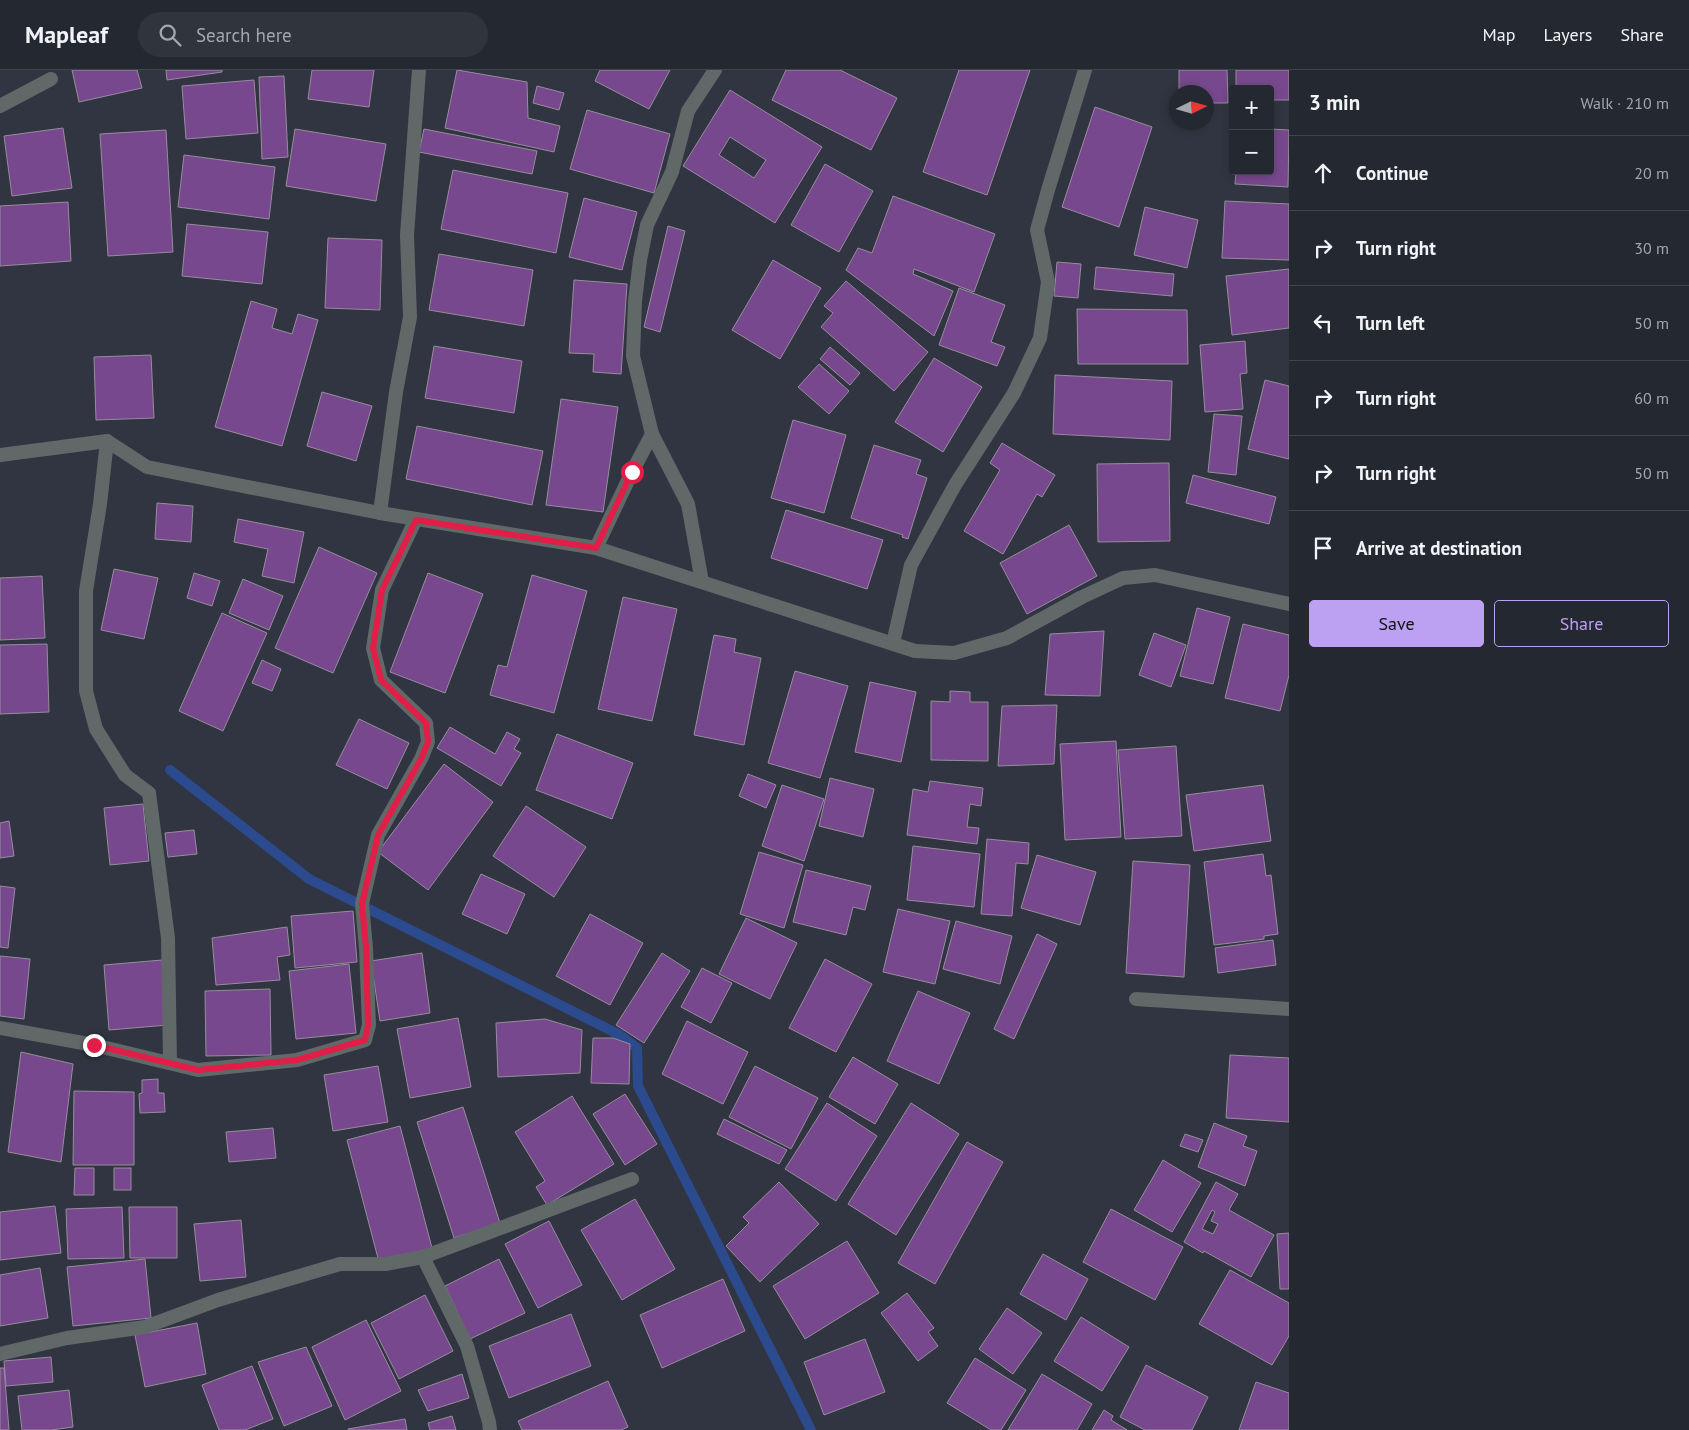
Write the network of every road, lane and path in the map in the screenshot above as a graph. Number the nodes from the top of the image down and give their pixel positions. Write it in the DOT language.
graph roads {
  1 [pos="419,70"];
  2 [pos="715,70"];
  3 [pos="1085,70"];
  4 [pos="51,79"];
  5 [pos="0,106"];
  6 [pos="652,434"];
  7 [pos="107,441"];
  8 [pos="0,455"];
  9 [pos="380,513"];
  10 [pos="416,520"];
  11 [pos="596,548"];
  12 [pos="702,582"];
  13 [pos="1289,604"];
  14 [pos="893,644"];
  15 [pos="1136,1000"];
  16 [pos="1289,1009"];
  17 [pos="0,1028"];
  18 [pos="170,1063"];
  19 [pos="632,1179"];
  20 [pos="423,1257"];
  21 [pos="0,1354"];
  22 [pos="490,1430"];
  1 -- 9 [label="street"];
  2 -- 6 [label="street"];
  3 -- 14 [label="street"];
  4 -- 5 [label="street"];
  6 -- 11 [label="street"];
  6 -- 12 [label="street"];
  7 -- 8 [label="street"];
  7 -- 9 [label="street"];
  7 -- 18 [label="street"];
  9 -- 10 [label="street"];
  10 -- 11 [label="street"];
  10 -- 18 [label="street"];
  11 -- 12 [label="street"];
  12 -- 14 [label="street"];
  13 -- 14 [label="street"];
  15 -- 16 [label="street"];
  17 -- 18 [label="street"];
  19 -- 20 [label="street"];
  20 -- 21 [label="street"];
  20 -- 22 [label="street"];
}
